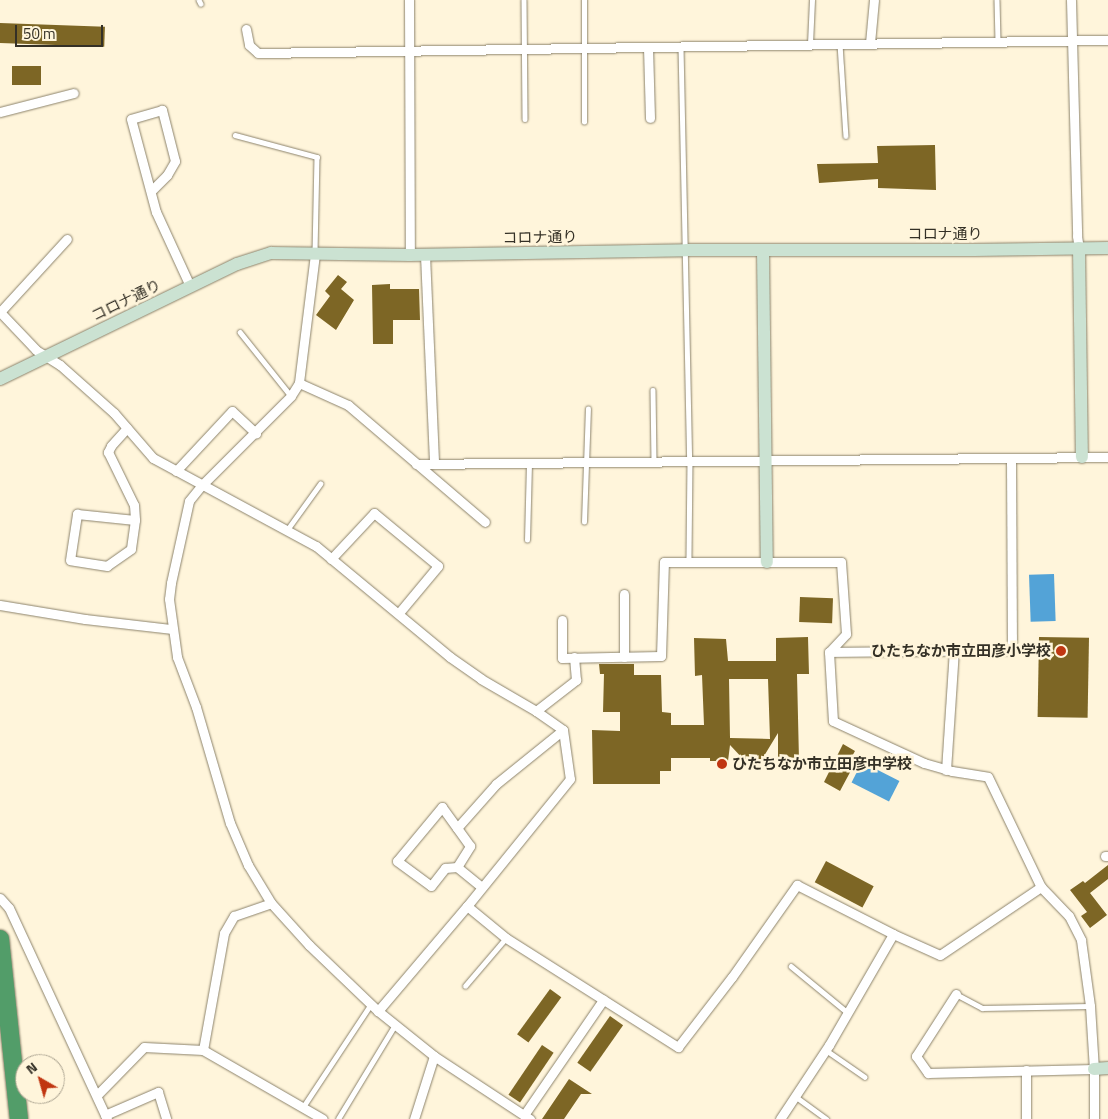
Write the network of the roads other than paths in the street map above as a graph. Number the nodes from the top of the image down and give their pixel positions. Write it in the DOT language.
graph roads {
  1 [pos="409,0"];
  2 [pos="524,0"];
  3 [pos="584,0"];
  4 [pos="812,0"];
  5 [pos="874,0"];
  6 [pos="997,0"];
  7 [pos="1071,0"];
  8 [pos="246,29"];
  9 [pos="1108,40"];
  10 [pos="1071,41"];
  11 [pos="998,42"];
  12 [pos="870,43"];
  13 [pos="810,44"];
  14 [pos="840,44"];
  15 [pos="681,46"];
  16 [pos="648,47"];
  17 [pos="585,49"];
  18 [pos="410,50"];
  19 [pos="525,50"];
  20 [pos="74,93"];
  21 [pos="0,112"];
  22 [pos="650,118"];
  23 [pos="525,119"];
  24 [pos="584,122"];
  25 [pos="235,135"];
  26 [pos="846,136"];
  27 [pos="151,191"];
  28 [pos="67,239"];
  29 [pos="1079,248"];
  30 [pos="1108,248"];
  31 [pos="687,250"];
  32 [pos="763,251"];
  33 [pos="315,254"];
  34 [pos="410,255"];
  35 [pos="425,255"];
  36 [pos="190,286"];
  37 [pos="0,312"];
  38 [pos="240,332"];
  39 [pos="48,357"];
  40 [pos="0,379"];
  41 [pos="299,382"];
  42 [pos="653,390"];
  43 [pos="291,396"];
  44 [pos="588,409"];
  45 [pos="127,428"];
  46 [pos="256,433"];
  47 [pos="1082,457"];
  48 [pos="1108,457"];
  49 [pos="1011,458"];
  50 [pos="765,460"];
  51 [pos="654,461"];
  52 [pos="690,461"];
  53 [pos="529,462"];
  54 [pos="585,462"];
  55 [pos="416,464"];
  56 [pos="434,464"];
  57 [pos="176,471"];
  58 [pos="320,484"];
  59 [pos="201,486"];
  60 [pos="135,520"];
  61 [pos="485,522"];
  62 [pos="584,522"];
  63 [pos="287,530"];
  64 [pos="527,540"];
  65 [pos="332,559"];
  66 [pos="767,562"];
  67 [pos="689,563"];
  68 [pos="624,594"];
  69 [pos="0,605"];
  70 [pos="398,614"];
  71 [pos="562,620"];
  72 [pos="172,629"];
  73 [pos="954,650"];
  74 [pos="829,652"];
  75 [pos="574,657"];
  76 [pos="624,657"];
  77 [pos="536,711"];
  78 [pos="563,730"];
  79 [pos="946,770"];
  80 [pos="457,828"];
  81 [pos="458,867"];
  82 [pos="482,887"];
  83 [pos="1041,887"];
  84 [pos="0,898"];
  85 [pos="271,903"];
  86 [pos="467,906"];
  87 [pos="893,934"];
  88 [pos="506,938"];
  89 [pos="0,939"];
  90 [pos="791,966"];
  91 [pos="465,986"];
  92 [pos="956,994"];
  93 [pos="603,1000"];
  94 [pos="1090,1006"];
  95 [pos="375,1007"];
  96 [pos="847,1012"];
  97 [pos="395,1025"];
  98 [pos="203,1050"];
  99 [pos="826,1050"];
  100 [pos="434,1056"];
  101 [pos="1108,1068"];
  102 [pos="1094,1069"];
  103 [pos="1026,1070"];
  104 [pos="865,1077"];
  105 [pos="97,1095"];
  106 [pos="795,1096"];
  107 [pos="303,1107"];
  108 [pos="106,1117"];
  109 [pos="527,1117"];
  110 [pos="19,1119"];
  111 [pos="166,1119"];
  112 [pos="324,1119"];
  113 [pos="338,1119"];
  114 [pos="414,1119"];
  115 [pos="780,1119"];
  116 [pos="827,1119"];
  117 [pos="1026,1119"];
  118 [pos="1094,1119"];
  1 -- 18 [label="street"];
  2 -- 19 [label="lane"];
  3 -- 17 [label="lane"];
  4 -- 13 [label="lane"];
  5 -- 12 [label="street"];
  6 -- 11 [label="lane"];
  7 -- 10 [label="street"];
  8 -- 18 [label="street"];
  9 -- 10 [label="street"];
  10 -- 11 [label="street"];
  10 -- 29 [label="street"];
  11 -- 12 [label="street"];
  12 -- 14 [label="street"];
  13 -- 14 [label="street"];
  13 -- 15 [label="street"];
  14 -- 26 [label="lane"];
  15 -- 16 [label="street"];
  15 -- 31 [label="lane"];
  16 -- 17 [label="street"];
  16 -- 22 [label="street"];
  17 -- 19 [label="street"];
  17 -- 24 [label="lane"];
  18 -- 19 [label="street"];
  18 -- 34 [label="street"];
  19 -- 23 [label="lane"];
  20 -- 21 [label="street"];
  25 -- 33 [label="lane"];
  27 -- 27 [label="street"];
  27 -- 36 [label="street"];
  28 -- 37 [label="street"];
  29 -- 30 [label="street, コロナ通り"];
  29 -- 32 [label="street, コロナ通り"];
  29 -- 47 [label="street"];
  31 -- 32 [label="street, コロナ通り"];
  31 -- 35 [label="street, コロナ通り"];
  31 -- 52 [label="lane"];
  32 -- 50 [label="street"];
  33 -- 34 [label="street, コロナ通り"];
  33 -- 36 [label="street, コロナ通り"];
  33 -- 41 [label="street"];
  34 -- 35 [label="street, コロナ通り"];
  35 -- 56 [label="street"];
  36 -- 39 [label="street, コロナ通り"];
  37 -- 39 [label="street"];
  38 -- 43 [label="lane"];
  39 -- 40 [label="street, コロナ通り"];
  39 -- 45 [label="street"];
  41 -- 43 [label="street"];
  41 -- 55 [label="street"];
  42 -- 51 [label="lane"];
  43 -- 46 [label="street"];
  44 -- 54 [label="lane"];
  45 -- 57 [label="street"];
  45 -- 60 [label="street"];
  46 -- 57 [label="street"];
  46 -- 59 [label="street"];
  47 -- 48 [label="street"];
  47 -- 49 [label="street"];
  49 -- 50 [label="street"];
  49 -- 73 [label="street"];
  50 -- 52 [label="street"];
  50 -- 66 [label="street"];
  51 -- 52 [label="street"];
  51 -- 54 [label="street"];
  52 -- 67 [label="lane"];
  53 -- 54 [label="street"];
  53 -- 56 [label="street"];
  53 -- 64 [label="lane"];
  54 -- 62 [label="lane"];
  55 -- 56 [label="street"];
  55 -- 61 [label="street"];
  57 -- 59 [label="street"];
  58 -- 63 [label="lane"];
  59 -- 63 [label="street"];
  59 -- 72 [label="street"];
  60 -- 60 [label="street"];
  63 -- 65 [label="street"];
  65 -- 70 [label="street"];
  65 -- 70 [label="street"];
  66 -- 67 [label="street"];
  66 -- 74 [label="street"];
  67 -- 76 [label="street"];
  68 -- 76 [label="street"];
  69 -- 72 [label="street"];
  70 -- 77 [label="street"];
  71 -- 75 [label="street"];
  72 -- 85 [label="street"];
  73 -- 74 [label="street"];
  73 -- 79 [label="street"];
  74 -- 79 [label="street"];
  75 -- 76 [label="street"];
  75 -- 77 [label="street"];
  77 -- 78 [label="street"];
  78 -- 80 [label="street"];
  78 -- 82 [label="street"];
  79 -- 83 [label="street"];
  80 -- 81 [label="street"];
  80 -- 81 [label="street"];
  81 -- 82 [label="street"];
  82 -- 86 [label="street"];
  83 -- 87 [label="street"];
  83 -- 94 [label="street"];
  84 -- 105 [label="street"];
  85 -- 95 [label="street"];
  85 -- 98 [label="street"];
  86 -- 88 [label="street"];
  86 -- 95 [label="street"];
  87 -- 93 [label="street"];
  87 -- 96 [label="street"];
  88 -- 91 [label="lane"];
  88 -- 93 [label="street"];
  89 -- 110 [label="highway"];
  90 -- 96 [label="lane"];
  92 -- 94 [label="lane"];
  92 -- 103 [label="street"];
  93 -- 109 [label="street"];
  94 -- 102 [label="street"];
  95 -- 97 [label="street"];
  95 -- 107 [label="lane"];
  96 -- 99 [label="street"];
  97 -- 100 [label="street"];
  97 -- 113 [label="lane"];
  98 -- 105 [label="street"];
  98 -- 107 [label="street"];
  99 -- 104 [label="lane"];
  99 -- 106 [label="street"];
  100 -- 109 [label="street"];
  100 -- 114 [label="street"];
  101 -- 102 [label="street"];
  102 -- 103 [label="street"];
  102 -- 118 [label="street"];
  103 -- 117 [label="street"];
  105 -- 108 [label="street"];
  106 -- 115 [label="street"];
  106 -- 116 [label="lane"];
  107 -- 112 [label="street"];
  108 -- 111 [label="street"];
}
